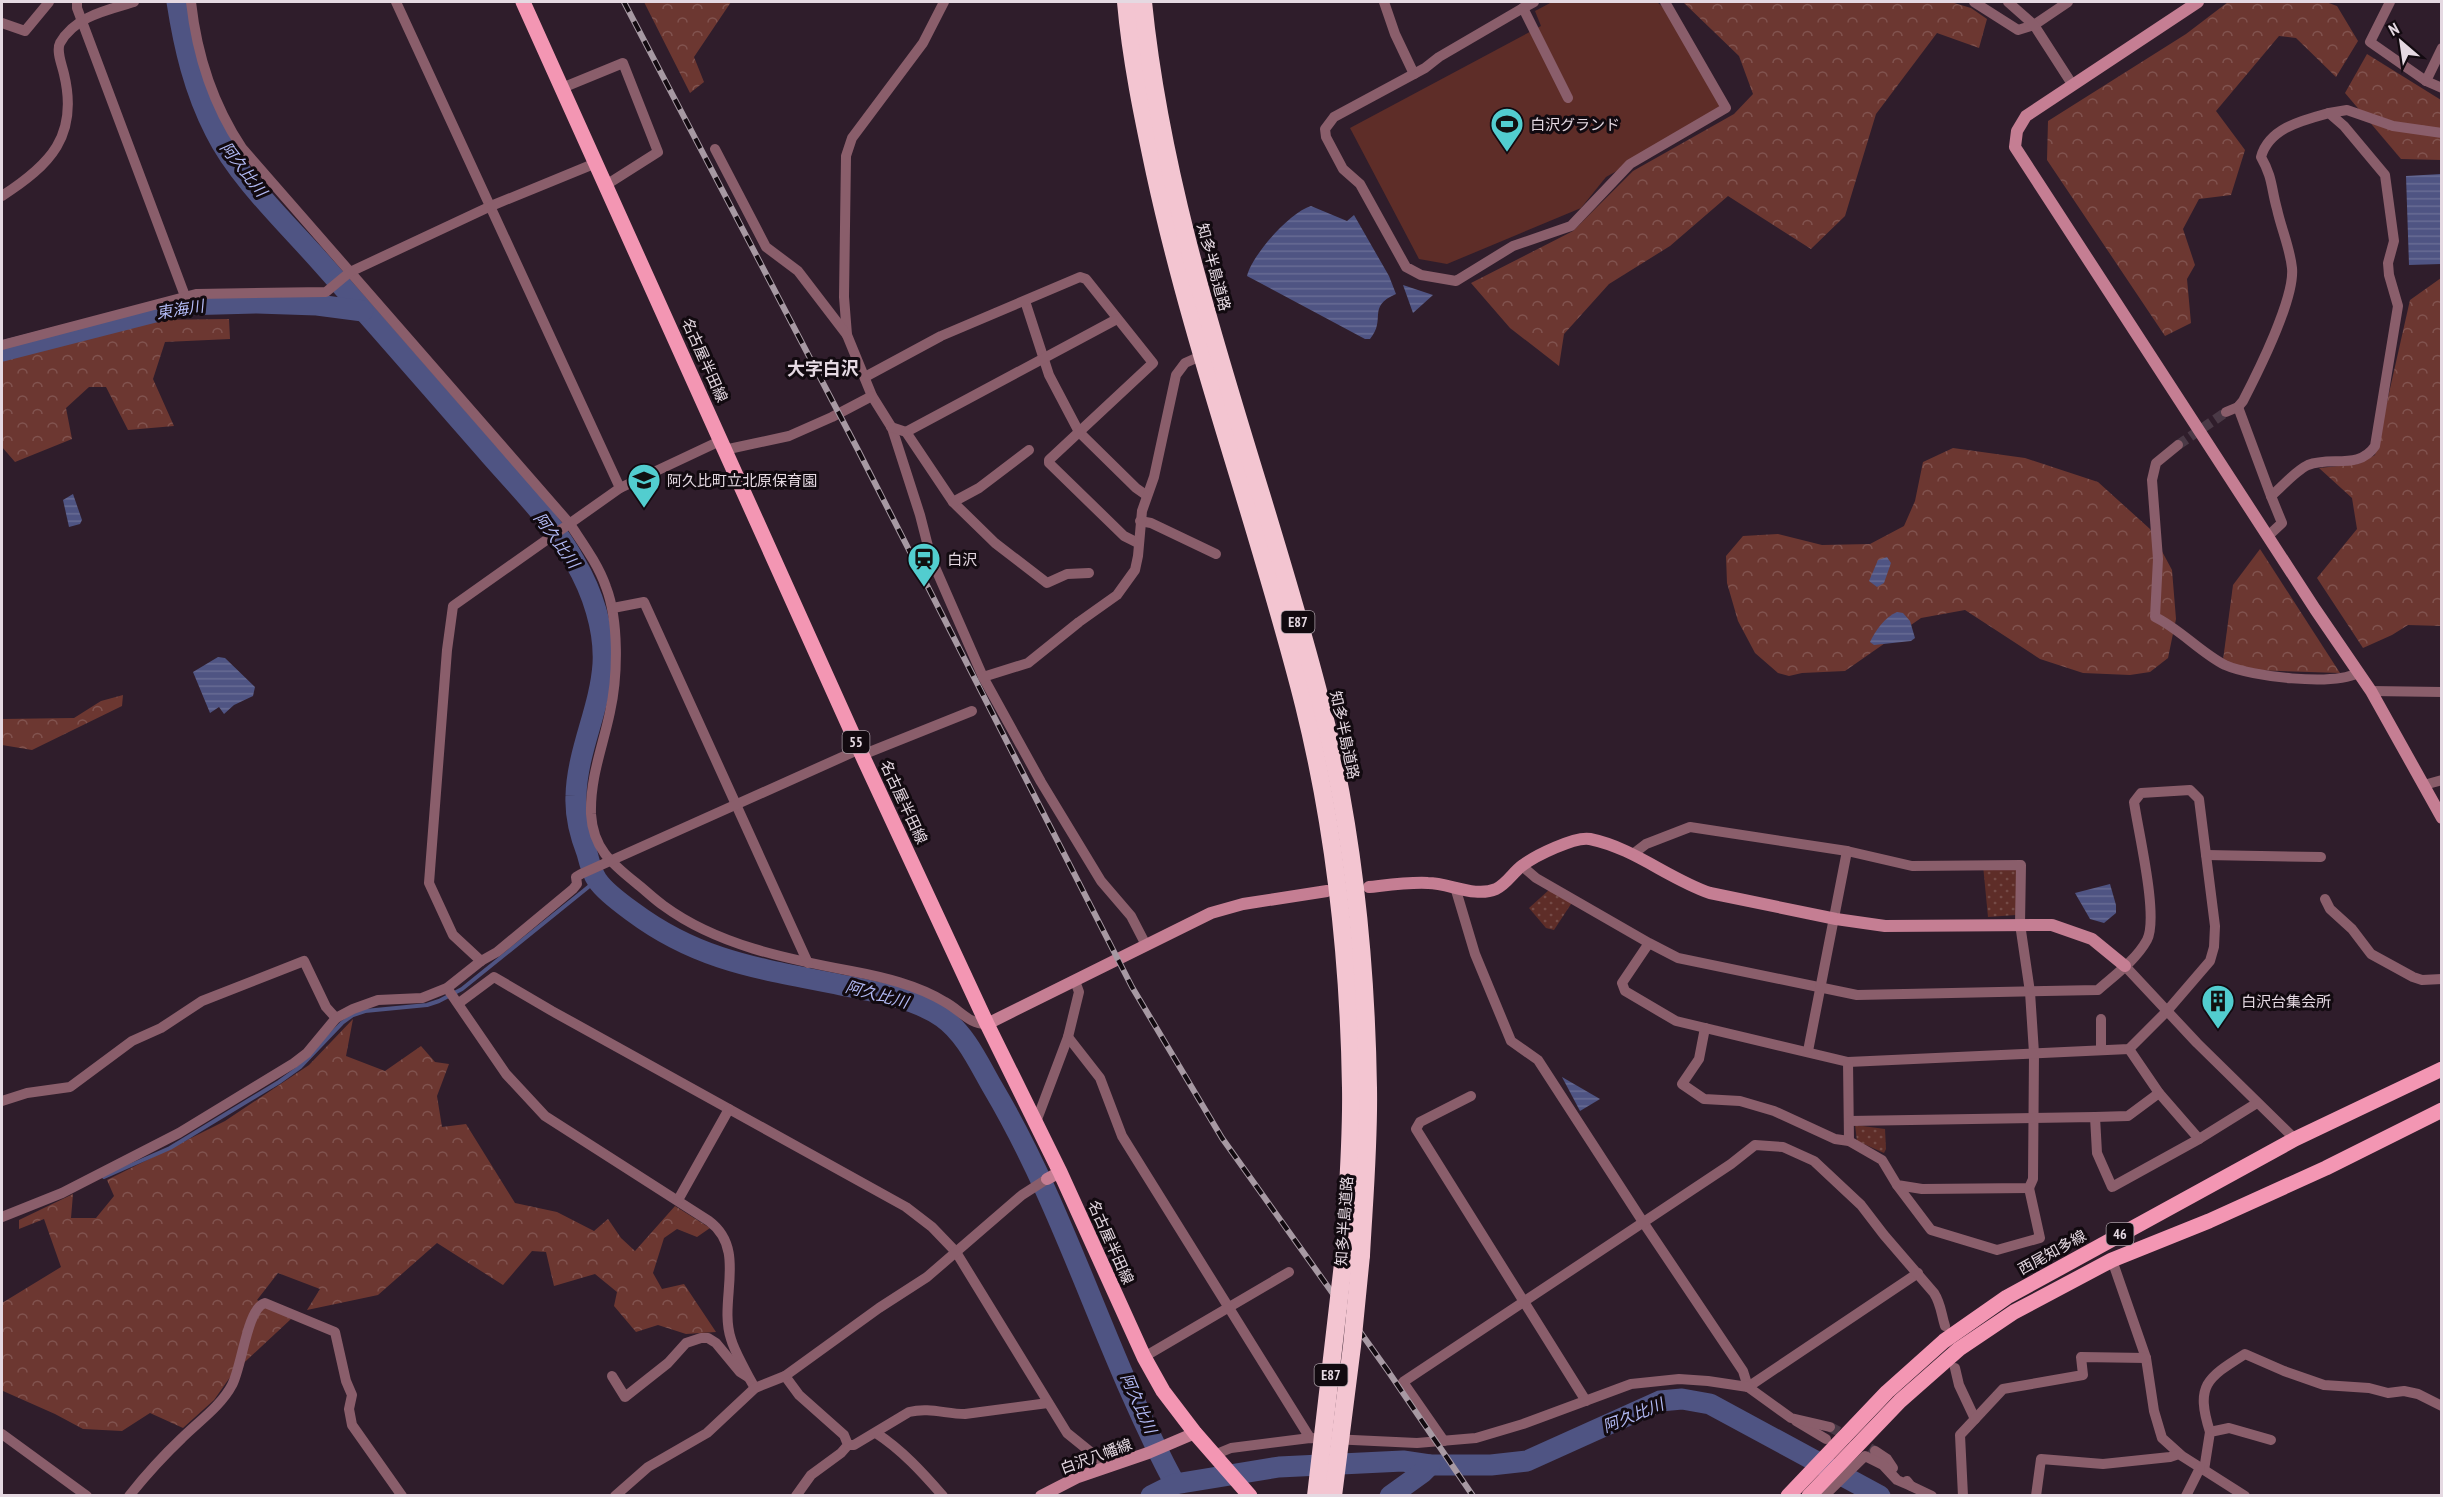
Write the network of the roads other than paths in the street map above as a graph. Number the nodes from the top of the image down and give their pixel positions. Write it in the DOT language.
graph roads {
  1 [pos="49,2"];
  2 [pos="76,2"];
  3 [pos="134,2"];
  4 [pos="191,2"];
  5 [pos="396,2"];
  6 [pos="523,2"];
  7 [pos="1126,2"];
  8 [pos="1143,2"];
  9 [pos="1384,2"];
  10 [pos="1534,2"];
  11 [pos="1665,2"];
  12 [pos="1974,2"];
  13 [pos="2008,2"];
  14 [pos="2068,2"];
  15 [pos="2198,2"];
  16 [pos="2390,2"];
  17 [pos="941,3"];
  18 [pos="1523,8"];
  19 [pos="81,20"];
  20 [pos="2,23"];
  21 [pos="2034,25"];
  22 [pos="2442,48"];
  23 [pos="1414,74"];
  24 [pos="2427,81"];
  25 [pos="2073,84"];
  26 [pos="562,88"];
  27 [pos="2442,88"];
  28 [pos="1568,98"];
  29 [pos="2328,113"];
  30 [pos="2442,133"];
  31 [pos="715,149"];
  32 [pos="596,163"];
  33 [pos="606,185"];
  34 [pos="2,196"];
  35 [pos="491,206"];
  36 [pos="350,272"];
  37 [pos="185,296"];
  38 [pos="1025,301"];
  39 [pos="1117,320"];
  40 [pos="847,335"];
  41 [pos="2,345"];
  42 [pos="1194,359"];
  43 [pos="1044,360"];
  44 [pos="865,377"];
  45 [pos="872,396"];
  46 [pos="2238,407"];
  47 [pos="2226,412"];
  48 [pos="891,427"];
  49 [pos="906,432"];
  50 [pos="1079,432"];
  51 [pos="723,445"];
  52 [pos="2178,445"];
  53 [pos="1029,450"];
  54 [pos="620,488"];
  55 [pos="1146,495"];
  56 [pos="2271,496"];
  57 [pos="953,502"];
  58 [pos="1140,521"];
  59 [pos="570,524"];
  60 [pos="2268,536"];
  61 [pos="1138,543"];
  62 [pos="1216,554"];
  63 [pos="1089,573"];
  64 [pos="613,608"];
  65 [pos="2358,673"];
  66 [pos="983,677"];
  67 [pos="2371,691"];
  68 [pos="2442,692"];
  69 [pos="972,711"];
  70 [pos="861,752"];
  71 [pos="2442,780"];
  72 [pos="2424,785"];
  73 [pos="736,804"];
  74 [pos="2442,818"];
  75 [pos="1847,851"];
  76 [pos="1633,854"];
  77 [pos="2206,855"];
  78 [pos="2321,857"];
  79 [pos="609,861"];
  80 [pos="1521,866"];
  81 [pos="1369,887"];
  82 [pos="1455,887"];
  83 [pos="1326,891"];
  84 [pos="2325,899"];
  85 [pos="1836,919"];
  86 [pos="2020,924"];
  87 [pos="1649,943"];
  88 [pos="1146,945"];
  89 [pos="481,961"];
  90 [pos="808,963"];
  91 [pos="2125,966"];
  92 [pos="2442,979"];
  93 [pos="1075,981"];
  94 [pos="448,989"];
  95 [pos="1821,989"];
  96 [pos="2030,992"];
  97 [pos="457,1002"];
  98 [pos="2167,1011"];
  99 [pos="336,1018"];
  100 [pos="2101,1019"];
  101 [pos="987,1024"];
  102 [pos="1706,1028"];
  103 [pos="1068,1037"];
  104 [pos="2129,1049"];
  105 [pos="2101,1050"];
  106 [pos="1808,1051"];
  107 [pos="2034,1053"];
  108 [pos="1848,1062"];
  109 [pos="2442,1069"];
  110 [pos="2159,1094"];
  111 [pos="1471,1096"];
  112 [pos="2,1101"];
  113 [pos="2257,1103"];
  114 [pos="729,1109"];
  115 [pos="2442,1110"];
  116 [pos="2095,1117"];
  117 [pos="2033,1119"];
  118 [pos="1849,1121"];
  119 [pos="1036,1122"];
  120 [pos="2199,1139"];
  121 [pos="2295,1139"];
  122 [pos="1849,1141"];
  123 [pos="1054,1175"];
  124 [pos="1897,1185"];
  125 [pos="2030,1188"];
  126 [pos="678,1200"];
  127 [pos="2,1217"];
  128 [pos="1643,1222"];
  129 [pos="956,1252"];
  130 [pos="1352,1255"];
  131 [pos="2112,1260"];
  132 [pos="1289,1272"];
  133 [pos="1918,1272"];
  134 [pos="1525,1302"];
  135 [pos="1228,1308"];
  136 [pos="1945,1326"];
  137 [pos="1144,1357"];
  138 [pos="2146,1358"];
  139 [pos="1955,1368"];
  140 [pos="612,1376"];
  141 [pos="785,1376"];
  142 [pos="748,1377"];
  143 [pos="1748,1387"];
  144 [pos="755,1388"];
  145 [pos="1586,1401"];
  146 [pos="1048,1403"];
  147 [pos="2442,1406"];
  148 [pos="1791,1418"];
  149 [pos="1975,1419"];
  150 [pos="1830,1427"];
  151 [pos="2210,1432"];
  152 [pos="876,1433"];
  153 [pos="1195,1433"];
  154 [pos="2,1434"];
  155 [pos="1310,1438"];
  156 [pos="2271,1440"];
  157 [pos="1444,1441"];
  158 [pos="848,1445"];
  159 [pos="1841,1451"];
  160 [pos="1875,1451"];
  161 [pos="2180,1454"];
  162 [pos="1218,1460"];
  163 [pos="1109,1467"];
  164 [pos="2202,1469"];
  165 [pos="1911,1486"];
  166 [pos="1246,1491"];
  167 [pos="1827,1493"];
  168 [pos="87,1496"];
  169 [pos="129,1496"];
  170 [pos="402,1496"];
  171 [pos="615,1496"];
  172 [pos="795,1496"];
  173 [pos="943,1496"];
  174 [pos="1041,1496"];
  175 [pos="1316,1496"];
  176 [pos="1333,1496"];
  177 [pos="1788,1496"];
  178 [pos="1809,1496"];
  179 [pos="1932,1496"];
  180 [pos="1963,1496"];
  181 [pos="2036,1496"];
  182 [pos="2186,1496"];
  183 [pos="2245,1496"];
  1 -- 20 [label="street"];
  2 -- 19 [label="street"];
  3 -- 19 [label="street"];
  4 -- 36 [label="street"];
  5 -- 35 [label="street"];
  6 -- 26 [label="main road, 名古屋半田線 / 55"];
  7 -- 130 [label="highway, 知多半島道路 / E87"];
  8 -- 130 [label="highway, 知多半島道路 / E87"];
  9 -- 23 [label="street"];
  10 -- 18 [label="street"];
  11 -- 23 [label="street"];
  12 -- 21 [label="street"];
  13 -- 21 [label="street"];
  14 -- 21 [label="street"];
  15 -- 25 [label="street"];
  16 -- 24 [label="street"];
  17 -- 40 [label="street"];
  18 -- 23 [label="street"];
  18 -- 28 [label="street"];
  19 -- 34 [label="street"];
  19 -- 37 [label="street"];
  21 -- 25 [label="street"];
  22 -- 24 [label="street"];
  24 -- 27 [label="street"];
  25 -- 60 [label="street"];
  26 -- 32 [label="main road, 名古屋半田線 / 55"];
  26 -- 33 [label="street"];
  29 -- 30 [label="street"];
  29 -- 46 [label="street"];
  29 -- 56 [label="street"];
  31 -- 40 [label="street"];
  32 -- 33 [label="main road, 名古屋半田線 / 55"];
  32 -- 35 [label="street"];
  33 -- 51 [label="main road, 名古屋半田線 / 55"];
  35 -- 36 [label="street"];
  35 -- 54 [label="street"];
  36 -- 37 [label="street"];
  36 -- 59 [label="street"];
  37 -- 41 [label="street"];
  38 -- 39 [label="street"];
  38 -- 43 [label="street"];
  38 -- 44 [label="street"];
  39 -- 43 [label="street"];
  39 -- 50 [label="street"];
  40 -- 44 [label="street"];
  42 -- 55 [label="street"];
  43 -- 49 [label="street"];
  43 -- 50 [label="street"];
  44 -- 45 [label="street"];
  45 -- 48 [label="street"];
  45 -- 51 [label="street"];
  46 -- 47 [label="street"];
  46 -- 56 [label="street"];
  48 -- 49 [label="street"];
  48 -- 66 [label="street"];
  49 -- 57 [label="street"];
  50 -- 55 [label="street"];
  50 -- 61 [label="street"];
  51 -- 54 [label="street"];
  51 -- 70 [label="main road, 名古屋半田線 / 55"];
  52 -- 65 [label="street"];
  53 -- 57 [label="street"];
  54 -- 59 [label="street"];
  55 -- 58 [label="street"];
  56 -- 60 [label="street"];
  57 -- 63 [label="street"];
  58 -- 61 [label="street"];
  58 -- 62 [label="street"];
  59 -- 64 [label="street"];
  59 -- 89 [label="street"];
  60 -- 65 [label="street"];
  61 -- 66 [label="street"];
  64 -- 73 [label="street"];
  64 -- 79 [label="street"];
  65 -- 67 [label="street"];
  66 -- 88 [label="street"];
  67 -- 68 [label="street"];
  67 -- 72 [label="street"];
  69 -- 70 [label="street"];
  70 -- 73 [label="street"];
  70 -- 101 [label="main road, 名古屋半田線 / 55"];
  71 -- 72 [label="street"];
  72 -- 74 [label="street"];
  73 -- 79 [label="street"];
  73 -- 90 [label="street"];
  75 -- 76 [label="street"];
  75 -- 85 [label="street"];
  75 -- 86 [label="street"];
  76 -- 80 [label="street"];
  76 -- 85 [label="street"];
  77 -- 78 [label="street"];
  77 -- 91 [label="street"];
  77 -- 98 [label="street"];
  79 -- 89 [label="street"];
  79 -- 90 [label="street"];
  80 -- 82 [label="street"];
  80 -- 87 [label="street"];
  81 -- 82 [label="street"];
  82 -- 128 [label="street"];
  83 -- 88 [label="street"];
  84 -- 92 [label="street"];
  85 -- 86 [label="street"];
  85 -- 95 [label="street"];
  86 -- 91 [label="street"];
  86 -- 96 [label="street"];
  87 -- 95 [label="street"];
  87 -- 102 [label="street"];
  88 -- 93 [label="street"];
  89 -- 94 [label="street"];
  90 -- 101 [label="street"];
  91 -- 96 [label="street"];
  91 -- 98 [label="street"];
  93 -- 101 [label="street"];
  93 -- 103 [label="street"];
  94 -- 97 [label="street"];
  94 -- 99 [label="street"];
  95 -- 96 [label="street"];
  95 -- 106 [label="street"];
  96 -- 107 [label="street"];
  97 -- 114 [label="street"];
  97 -- 126 [label="street"];
  98 -- 104 [label="street"];
  98 -- 113 [label="street"];
  99 -- 112 [label="street"];
  99 -- 127 [label="street"];
  100 -- 105 [label="street"];
  101 -- 119 [label="main road, 名古屋半田線 / 55"];
  102 -- 106 [label="street"];
  102 -- 122 [label="street"];
  103 -- 119 [label="street"];
  103 -- 135 [label="street"];
  104 -- 105 [label="street"];
  104 -- 110 [label="street"];
  105 -- 107 [label="street"];
  106 -- 108 [label="street"];
  107 -- 108 [label="street"];
  107 -- 117 [label="street"];
  108 -- 118 [label="street"];
  109 -- 121 [label="main road, 西尾知多線 / 46"];
  110 -- 116 [label="street"];
  110 -- 120 [label="street"];
  111 -- 134 [label="street"];
  113 -- 120 [label="street"];
  113 -- 121 [label="street"];
  114 -- 126 [label="street"];
  114 -- 129 [label="street"];
  115 -- 131 [label="main road, 西尾知多線 / 46"];
  116 -- 117 [label="street"];
  116 -- 120 [label="street"];
  117 -- 118 [label="street"];
  117 -- 125 [label="street"];
  118 -- 122 [label="street"];
  119 -- 123 [label="main road, 名古屋半田線 / 55"];
  121 -- 159 [label="main road, 西尾知多線 / 46"];
  122 -- 124 [label="street"];
  123 -- 129 [label="street"];
  123 -- 137 [label="main road, 名古屋半田線 / 55"];
  124 -- 125 [label="street"];
  124 -- 125 [label="street"];
  126 -- 142 [label="street"];
  128 -- 133 [label="street"];
  128 -- 134 [label="street"];
  128 -- 143 [label="street"];
  129 -- 141 [label="street"];
  129 -- 146 [label="street"];
  130 -- 175 [label="highway, 知多半島道路 / E87, bridge"];
  130 -- 176 [label="highway, 知多半島道路 / E87, bridge"];
  131 -- 138 [label="street"];
  131 -- 159 [label="main road, 西尾知多線 / 46"];
  132 -- 135 [label="street"];
  133 -- 136 [label="street"];
  133 -- 143 [label="street"];
  134 -- 145 [label="street"];
  134 -- 157 [label="street"];
  135 -- 137 [label="street"];
  135 -- 155 [label="street"];
  137 -- 153 [label="main road, 名古屋半田線 / 55"];
  138 -- 149 [label="street"];
  138 -- 161 [label="street"];
  139 -- 149 [label="street"];
  140 -- 142 [label="street"];
  141 -- 144 [label="street"];
  141 -- 158 [label="street"];
  142 -- 144 [label="street"];
  143 -- 145 [label="street"];
  143 -- 148 [label="street"];
  144 -- 171 [label="street"];
  145 -- 157 [label="street"];
  146 -- 152 [label="street"];
  146 -- 163 [label="street"];
  147 -- 151 [label="street"];
  148 -- 150 [label="street"];
  148 -- 159 [label="street"];
  149 -- 180 [label="street"];
  151 -- 156 [label="street"];
  151 -- 164 [label="street"];
  152 -- 158 [label="street"];
  152 -- 173 [label="street"];
  153 -- 162 [label="main road, 名古屋半田線 / 55"];
  153 -- 163 [label="street, 白沢八幡線"];
  154 -- 168 [label="street"];
  155 -- 157 [label="street"];
  155 -- 162 [label="street"];
  158 -- 172 [label="street"];
  159 -- 165 [label="street"];
  159 -- 167 [label="street"];
  159 -- 177 [label="main road, 西尾知多線 / 46"];
  159 -- 178 [label="main road, 西尾知多線 / 46"];
  160 -- 165 [label="street"];
  161 -- 164 [label="street"];
  161 -- 181 [label="street"];
  162 -- 166 [label="main road, 名古屋半田線 / 55"];
  163 -- 174 [label="street, 白沢八幡線"];
  164 -- 182 [label="street"];
  164 -- 183 [label="street"];
  165 -- 179 [label="street"];
  169 -- 170 [label="street"];
}
